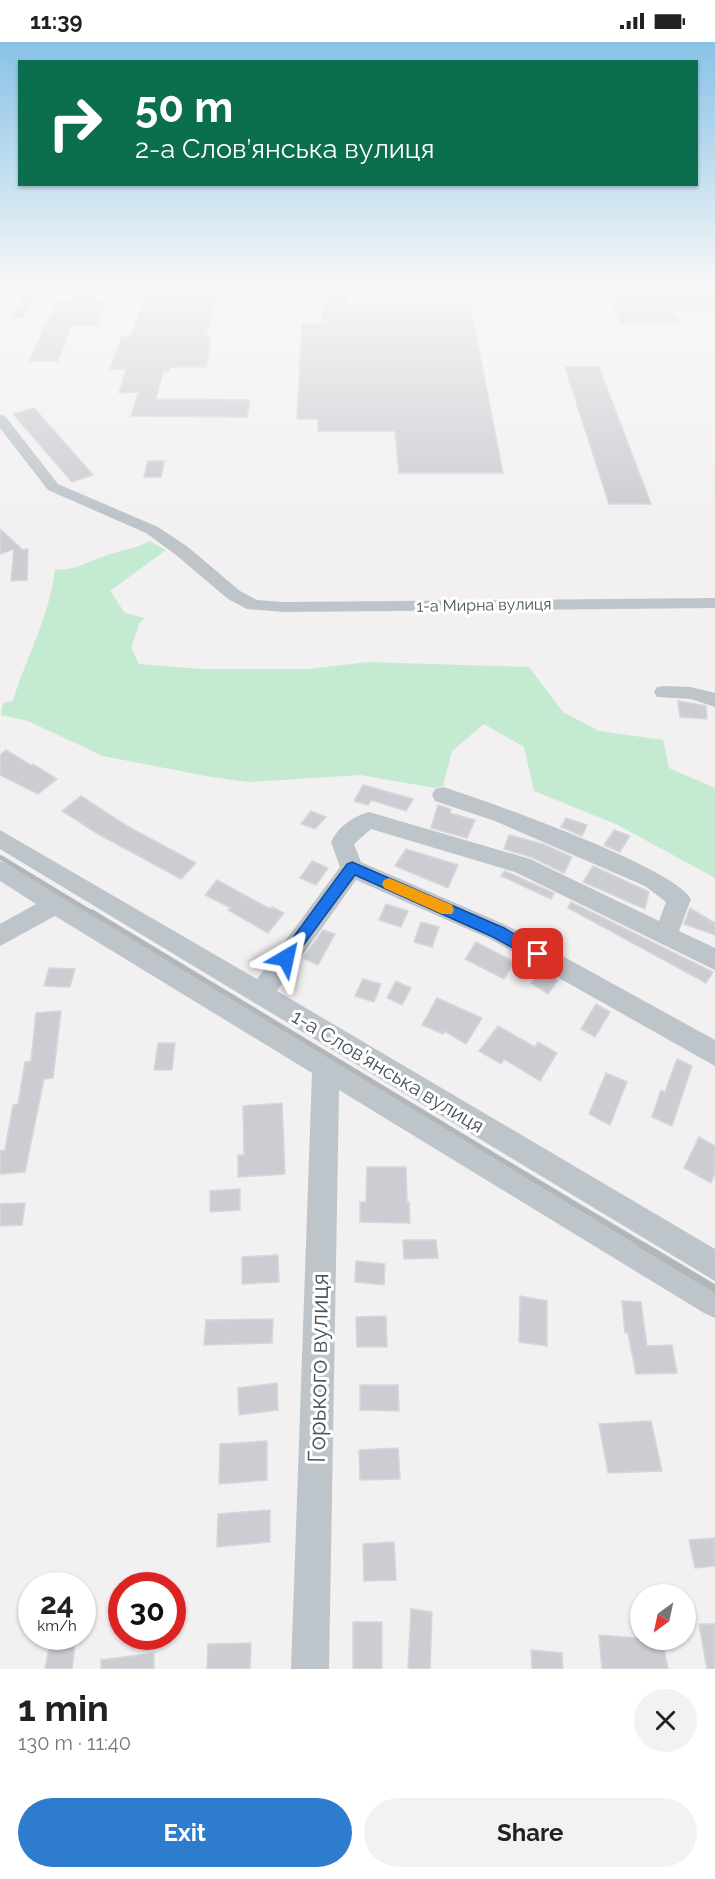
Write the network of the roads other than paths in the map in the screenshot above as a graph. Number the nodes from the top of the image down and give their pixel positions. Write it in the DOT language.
graph roads {
  1 [pos="0,419"];
  2 [pos="715,603"];
  3 [pos="664,692"];
  4 [pos="715,700"];
  5 [pos="443,795"];
  6 [pos="0,838"];
  7 [pos="352,868"];
  8 [pos="0,870"];
  9 [pos="55,904"];
  10 [pos="665,934"];
  11 [pos="0,936"];
  12 [pos="715,960"];
  13 [pos="260,994"];
  14 [pos="715,1053"];
  15 [pos="326,1066"];
  16 [pos="715,1266"];
  17 [pos="715,1302"];
  18 [pos="310,1669"];
  1 -- 2 [label="street, 1-а Мирна вулиця"];
  3 -- 4 [label="street"];
  5 -- 10 [label="street"];
  6 -- 13 [label="street, 1-а Слов’янська вулиця"];
  7 -- 10 [label="street"];
  7 -- 13 [label="street"];
  7 -- 14 [label="street"];
  8 -- 9 [label="street"];
  9 -- 11 [label="street"];
  9 -- 15 [label="street"];
  10 -- 12 [label="street"];
  13 -- 16 [label="street, 1-а Слов’янська вулиця"];
  15 -- 17 [label="street"];
  15 -- 18 [label="street, Горького вулиця"];
}
